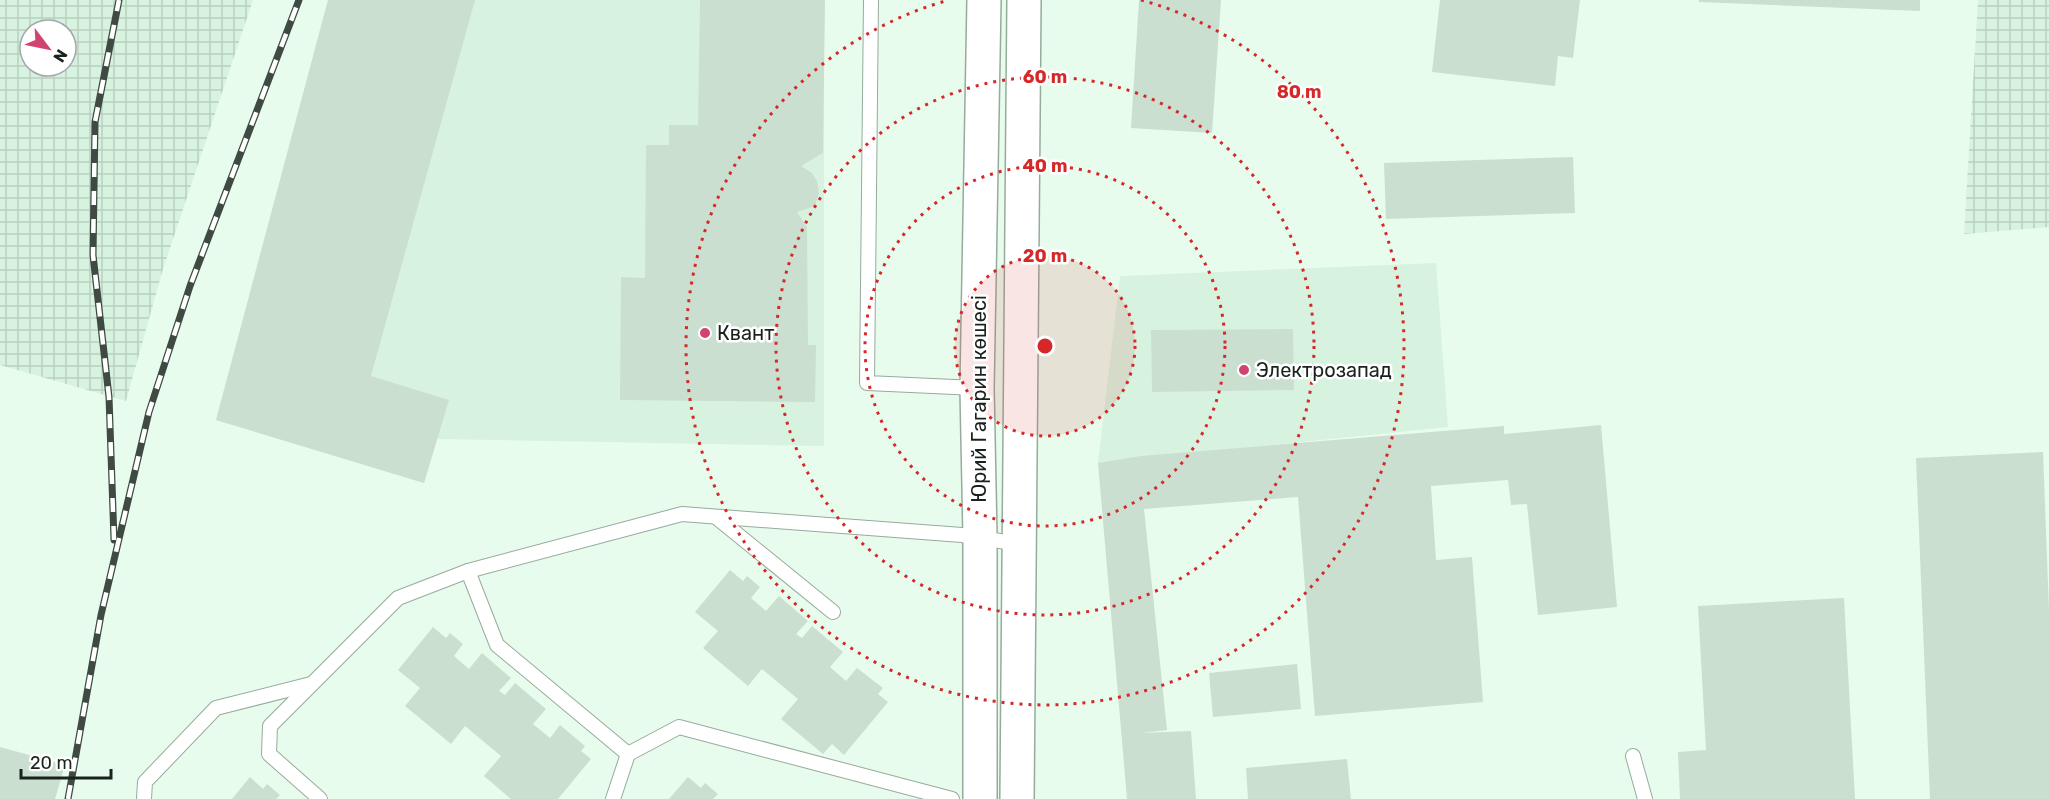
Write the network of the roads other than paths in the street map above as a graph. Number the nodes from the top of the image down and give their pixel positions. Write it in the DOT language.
graph roads {
  1 [pos="871,0"];
  2 [pos="984,0"];
  3 [pos="1024,0"];
  4 [pos="977,388"];
  5 [pos="716,516"];
  6 [pos="980,537"];
  7 [pos="1019,544"];
  8 [pos="468,571"];
  9 [pos="833,612"];
  10 [pos="313,684"];
  11 [pos="628,754"];
  12 [pos="1633,756"];
  13 [pos="144,799"];
  14 [pos="320,799"];
  15 [pos="613,799"];
  16 [pos="952,799"];
  17 [pos="980,799"];
  18 [pos="1017,799"];
  19 [pos="1645,799"];
  1 -- 4 [label="lane"];
  2 -- 4 [label="main road, Юрий Гагарин көшесі"];
  3 -- 7 [label="main road, Юрий Гагарин көшесі"];
  4 -- 6 [label="main road, Юрий Гагарин көшесі"];
  5 -- 6 [label="lane"];
  5 -- 8 [label="lane"];
  5 -- 9 [label="lane"];
  6 -- 7 [label="lane"];
  6 -- 17 [label="main road, Юрий Гагарин көшесі"];
  7 -- 18 [label="main road, Юрий Гагарин көшесі"];
  8 -- 10 [label="lane"];
  8 -- 11 [label="lane"];
  10 -- 13 [label="lane"];
  10 -- 14 [label="lane"];
  11 -- 15 [label="lane"];
  11 -- 16 [label="lane"];
  12 -- 19 [label="lane"];
}
